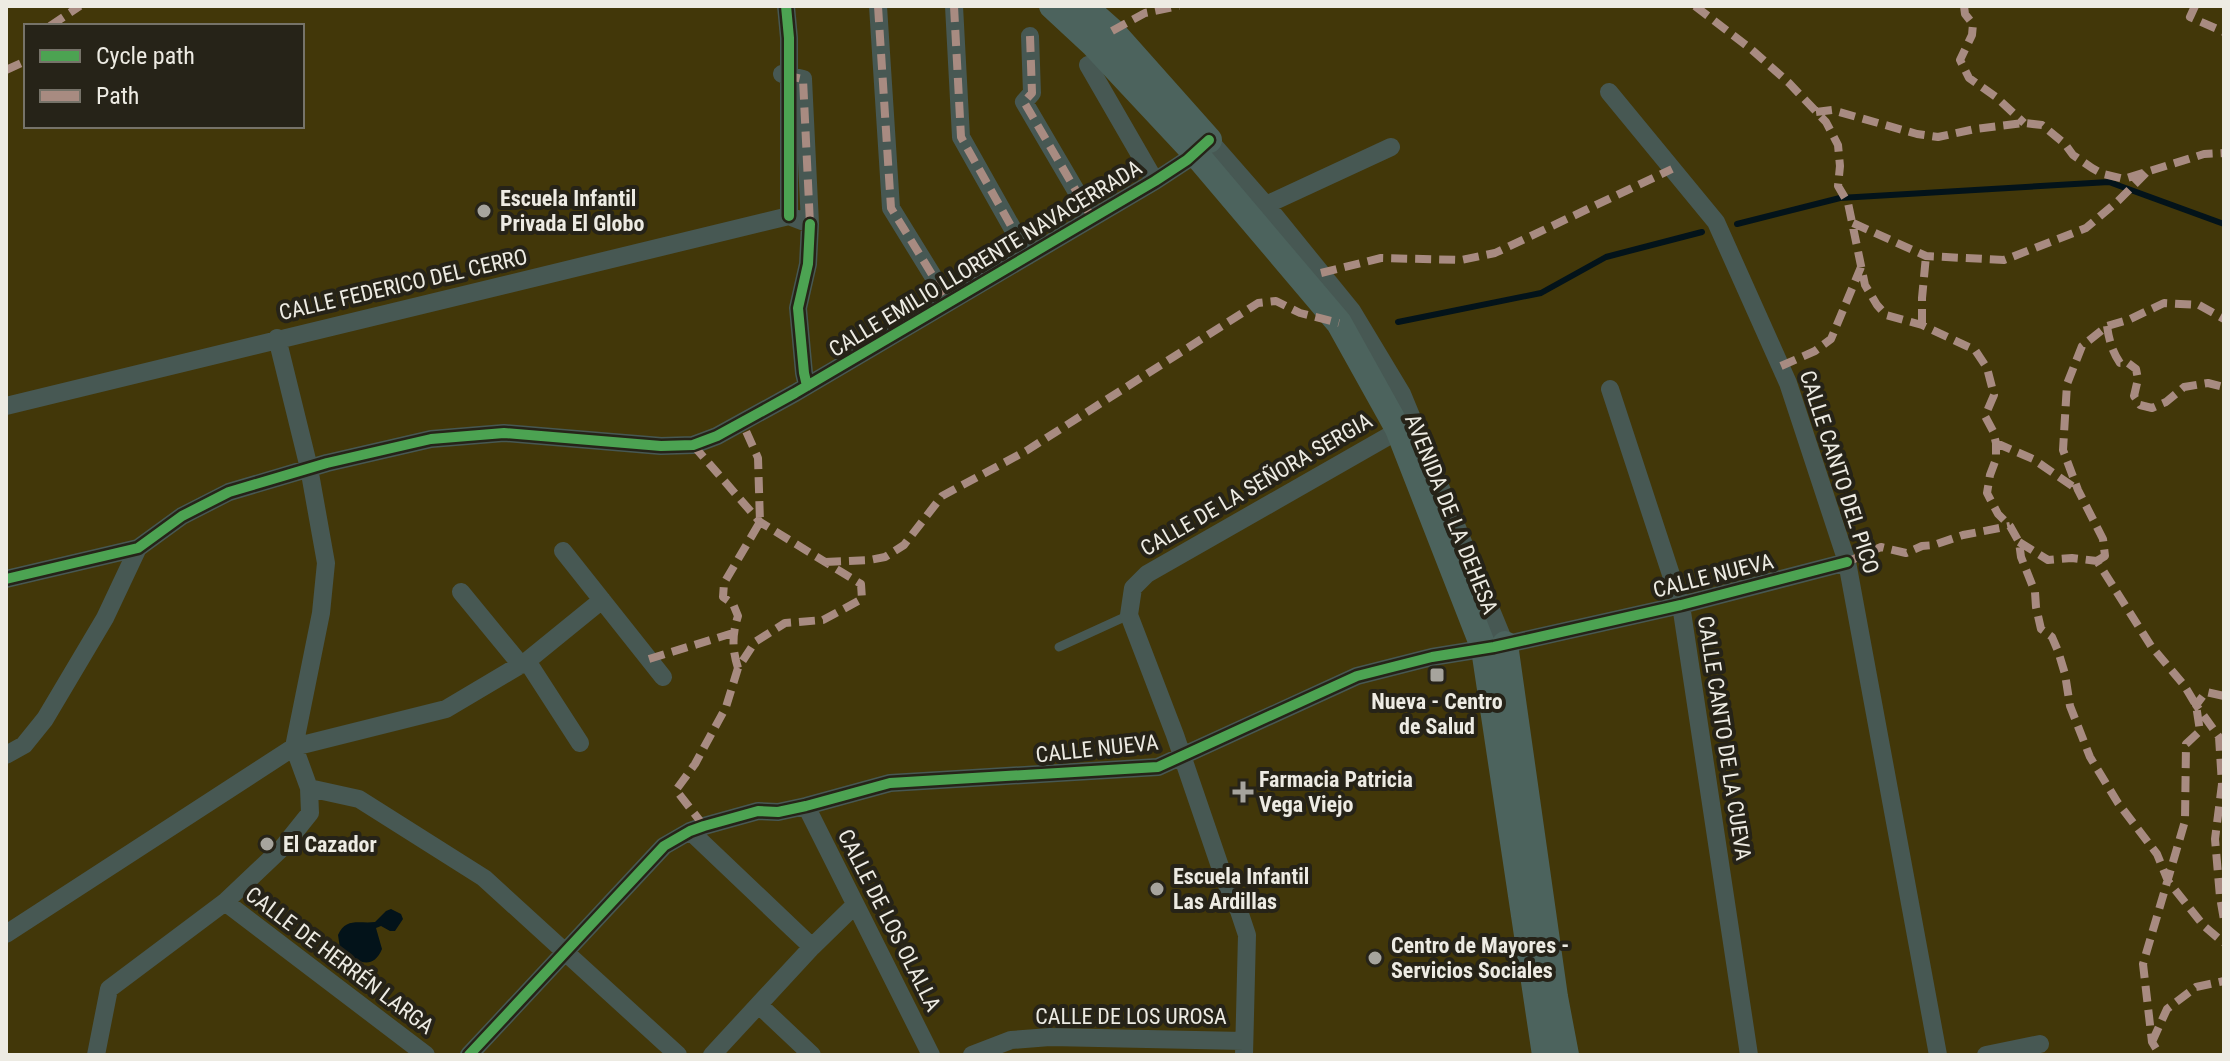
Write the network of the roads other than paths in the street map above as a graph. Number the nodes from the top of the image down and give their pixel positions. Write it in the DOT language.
graph roads {
  1 [pos="786,6"];
  2 [pos="878,6"];
  3 [pos="954,6"];
  4 [pos="1052,6"];
  5 [pos="1084,6"];
  6 [pos="1030,36"];
  7 [pos="1088,65"];
  8 [pos="785,75"];
  9 [pos="1609,92"];
  10 [pos="1202,147"];
  11 [pos="1391,147"];
  12 [pos="1155,181"];
  13 [pos="1258,211"];
  14 [pos="789,216"];
  15 [pos="1092,218"];
  16 [pos="810,224"];
  17 [pos="1028,256"];
  18 [pos="949,302"];
  19 [pos="277,338"];
  20 [pos="807,386"];
  21 [pos="1610,389"];
  22 [pos="6,406"];
  23 [pos="1406,425"];
  24 [pos="309,468"];
  25 [pos="138,548"];
  26 [pos="563,551"];
  27 [pos="1847,562"];
  28 [pos="6,579"];
  29 [pos="461,592"];
  30 [pos="602,600"];
  31 [pos="1681,605"];
  32 [pos="1129,615"];
  33 [pos="1494,646"];
  34 [pos="1059,647"];
  35 [pos="524,663"];
  36 [pos="663,677"];
  37 [pos="580,743"];
  38 [pos="294,747"];
  39 [pos="6,755"];
  40 [pos="1182,755"];
  41 [pos="309,788"];
  42 [pos="806,806"];
  43 [pos="690,831"];
  44 [pos="225,902"];
  45 [pos="855,905"];
  46 [pos="6,934"];
  47 [pos="812,947"];
  48 [pos="564,952"];
  49 [pos="759,1005"];
  50 [pos="2040,1044"];
  51 [pos="1244,1048"];
  52 [pos="101,1052"];
  53 [pos="426,1055"];
  54 [pos="469,1055"];
  55 [pos="678,1055"];
  56 [pos="712,1055"];
  57 [pos="812,1055"];
  58 [pos="931,1055"];
  59 [pos="972,1055"];
  60 [pos="1545,1055"];
  61 [pos="1566,1055"];
  62 [pos="1749,1055"];
  63 [pos="1938,1055"];
  64 [pos="1986,1055"];
  1 -- 8 [label="street"];
  2 -- 18 [label="street"];
  3 -- 17 [label="street"];
  4 -- 10 [label="street, AVENIDA DE LA DEHESA"];
  5 -- 10 [label="street, AVENIDA DE LA DEHESA"];
  6 -- 15 [label="street"];
  7 -- 12 [label="street"];
  8 -- 14 [label="street"];
  8 -- 16 [label="street"];
  9 -- 27 [label="street, CALLE CANTO DEL PICO"];
  10 -- 12 [label="street, CALLE EMILIO LLORENTE NAVACERRADA"];
  10 -- 13 [label="street, AVENIDA DE LA DEHESA"];
  11 -- 13 [label="street"];
  12 -- 15 [label="street, CALLE EMILIO LLORENTE NAVACERRADA"];
  13 -- 23 [label="street, AVENIDA DE LA DEHESA"];
  14 -- 16 [label="street"];
  14 -- 19 [label="street, CALLE FEDERICO DEL CERRO"];
  15 -- 17 [label="street, CALLE EMILIO LLORENTE NAVACERRADA"];
  16 -- 20 [label="street"];
  17 -- 18 [label="street, CALLE EMILIO LLORENTE NAVACERRADA"];
  18 -- 20 [label="street, CALLE EMILIO LLORENTE NAVACERRADA"];
  19 -- 22 [label="street, CALLE FEDERICO DEL CERRO"];
  19 -- 24 [label="street"];
  20 -- 24 [label="street, CALLE EMILIO LLORENTE NAVACERRADA"];
  21 -- 31 [label="street, CALLE CANTO DE LA CUEVA"];
  23 -- 32 [label="street, CALLE DE LA SEÑORA SERGIA"];
  23 -- 33 [label="street, AVENIDA DE LA DEHESA"];
  24 -- 25 [label="street, CALLE EMILIO LLORENTE NAVACERRADA"];
  24 -- 38 [label="street"];
  25 -- 28 [label="street"];
  25 -- 39 [label="street"];
  26 -- 30 [label="street"];
  27 -- 31 [label="street, CALLE NUEVA"];
  27 -- 63 [label="street, CALLE CANTO DEL PICO"];
  29 -- 35 [label="street"];
  30 -- 35 [label="street"];
  30 -- 36 [label="street"];
  31 -- 33 [label="street, CALLE NUEVA"];
  31 -- 62 [label="street, CALLE CANTO DE LA CUEVA"];
  32 -- 34 [label="lane"];
  32 -- 40 [label="street"];
  33 -- 40 [label="street, CALLE NUEVA"];
  33 -- 60 [label="street, AVENIDA DE LA DEHESA"];
  33 -- 61 [label="street, AVENIDA DE LA DEHESA"];
  35 -- 37 [label="street"];
  35 -- 38 [label="street"];
  38 -- 41 [label="street"];
  38 -- 46 [label="street"];
  40 -- 42 [label="street, CALLE NUEVA"];
  40 -- 51 [label="street"];
  41 -- 44 [label="street"];
  41 -- 48 [label="street"];
  42 -- 43 [label="street, CALLE NUEVA"];
  42 -- 45 [label="street, CALLE DE LOS OLALLA"];
  43 -- 47 [label="street"];
  43 -- 48 [label="street, CALLE NUEVA"];
  44 -- 52 [label="street"];
  44 -- 53 [label="street, CALLE DE HERRÉN LARGA"];
  45 -- 47 [label="street"];
  45 -- 58 [label="street, CALLE DE LOS OLALLA"];
  47 -- 49 [label="street"];
  48 -- 54 [label="street, CALLE NUEVA"];
  48 -- 55 [label="street"];
  49 -- 56 [label="street"];
  49 -- 57 [label="street"];
  50 -- 64 [label="street"];
  51 -- 59 [label="street, CALLE DE LOS UROSA"];
}
